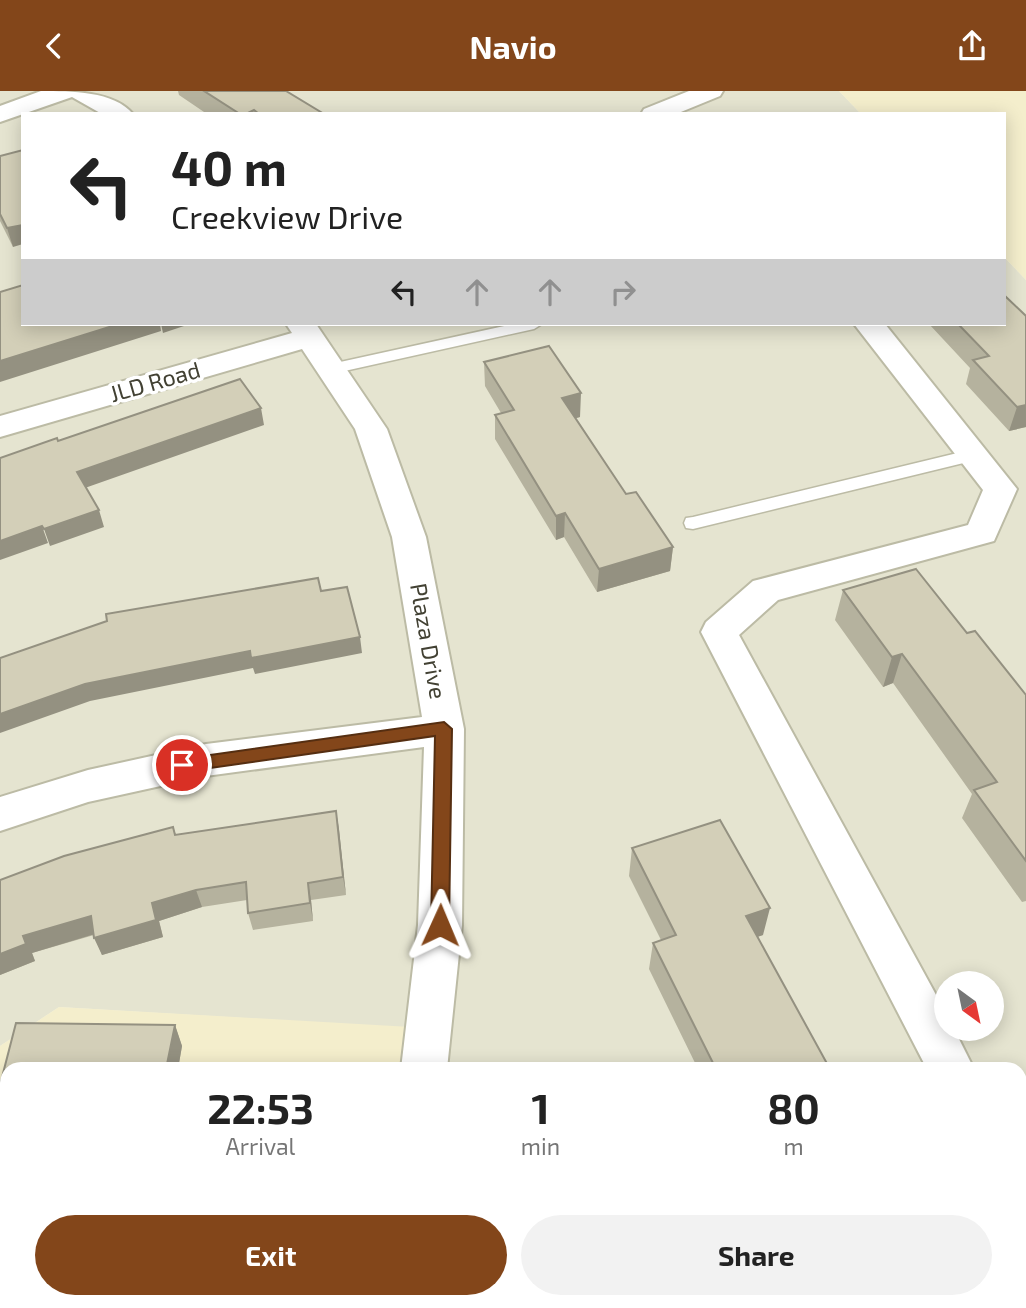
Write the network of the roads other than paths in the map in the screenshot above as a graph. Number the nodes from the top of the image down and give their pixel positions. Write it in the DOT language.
graph roads {
  1 [pos="65,91"];
  2 [pos="80,91"];
  3 [pos="706,101"];
  4 [pos="117,112"];
  5 [pos="661,112"];
  6 [pos="0,114"];
  7 [pos="525,326"];
  8 [pos="871,326"];
  9 [pos="305,330"];
  10 [pos="331,369"];
  11 [pos="0,427"];
  12 [pos="974,455"];
  13 [pos="693,523"];
  14 [pos="444,729"];
  15 [pos="0,814"];
  16 [pos="425,1062"];
  17 [pos="947,1062"];
  1 -- 6 [label="street"];
  2 -- 4 [label="street"];
  3 -- 5 [label="street"];
  7 -- 10 [label="lane"];
  8 -- 12 [label="street"];
  9 -- 10 [label="street, Plaza Drive"];
  9 -- 11 [label="street, JLD Road"];
  10 -- 14 [label="street, Plaza Drive"];
  12 -- 13 [label="lane"];
  12 -- 17 [label="street"];
  14 -- 15 [label="street"];
  14 -- 16 [label="street, Plaza Drive"];
}
